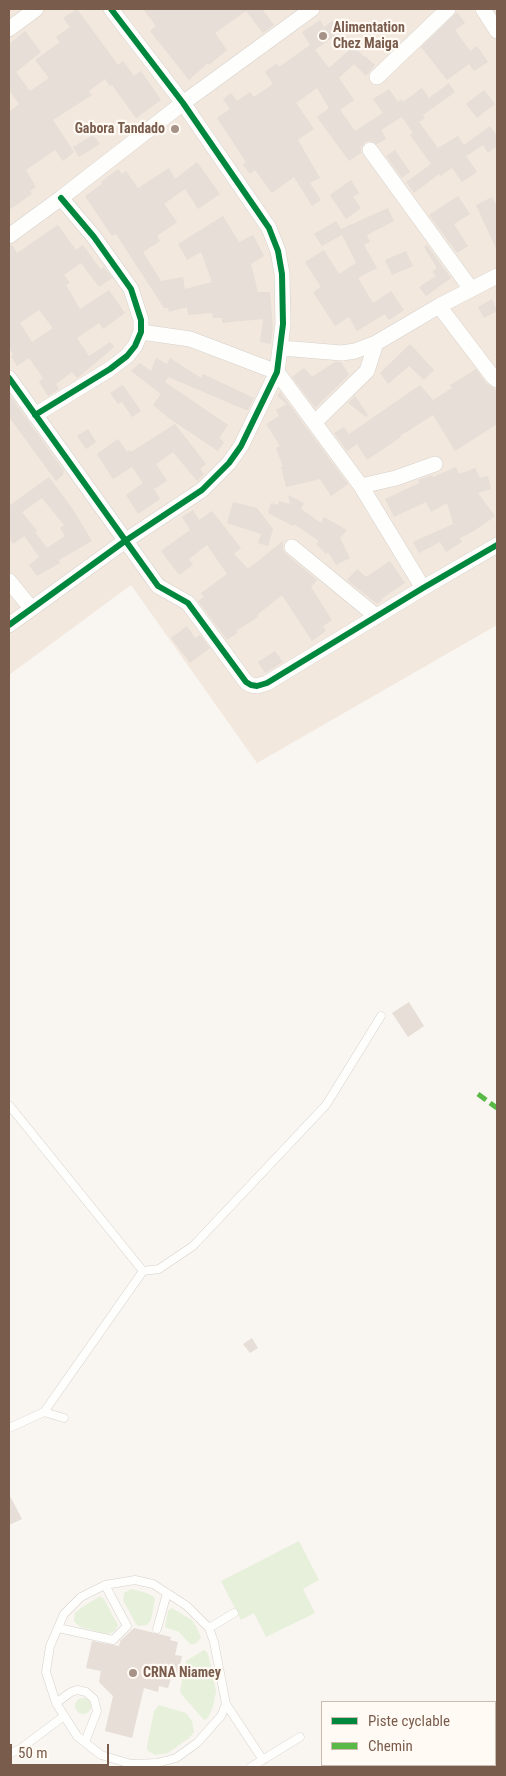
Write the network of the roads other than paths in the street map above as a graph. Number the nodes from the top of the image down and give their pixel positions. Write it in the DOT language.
graph roads {
  1 [pos="36,9"];
  2 [pos="111,9"];
  3 [pos="312,9"];
  4 [pos="448,9"];
  5 [pos="483,9"];
  6 [pos="9,29"];
  7 [pos="497,31"];
  8 [pos="377,77"];
  9 [pos="182,103"];
  10 [pos="370,150"];
  11 [pos="60,198"];
  12 [pos="9,236"];
  13 [pos="497,276"];
  14 [pos="471,289"];
  15 [pos="439,306"];
  16 [pos="142,332"];
  17 [pos="376,343"];
  18 [pos="281,348"];
  19 [pos="277,372"];
  20 [pos="9,378"];
  21 [pos="497,380"];
  22 [pos="35,415"];
  23 [pos="315,422"];
  24 [pos="436,464"];
  25 [pos="361,486"];
  26 [pos="125,541"];
  27 [pos="497,545"];
  28 [pos="292,547"];
  29 [pos="9,581"];
  30 [pos="423,588"];
  31 [pos="30,608"];
  32 [pos="376,616"];
  33 [pos="9,625"];
  34 [pos="381,1016"];
  35 [pos="9,1105"];
  36 [pos="143,1272"];
  37 [pos="44,1412"];
  38 [pos="64,1418"];
  39 [pos="9,1428"];
  40 [pos="105,1585"];
  41 [pos="167,1593"];
  42 [pos="234,1613"];
  43 [pos="58,1628"];
  44 [pos="209,1628"];
  45 [pos="157,1629"];
  46 [pos="56,1703"];
  47 [pos="226,1704"];
  48 [pos="64,1716"];
  49 [pos="300,1737"];
  50 [pos="85,1742"];
  51 [pos="9,1754"];
  52 [pos="263,1760"];
  53 [pos="251,1767"];
  1 -- 6 [label="street"];
  2 -- 9 [label="street"];
  3 -- 9 [label="street"];
  4 -- 8 [label="street"];
  5 -- 7 [label="street"];
  9 -- 11 [label="street"];
  9 -- 18 [label="street"];
  10 -- 14 [label="street"];
  11 -- 12 [label="street"];
  11 -- 16 [label="street"];
  13 -- 14 [label="street"];
  14 -- 15 [label="street"];
  15 -- 17 [label="street"];
  15 -- 21 [label="street"];
  16 -- 19 [label="street"];
  16 -- 22 [label="street"];
  17 -- 18 [label="street"];
  17 -- 23 [label="street"];
  18 -- 19 [label="street"];
  19 -- 23 [label="street"];
  19 -- 26 [label="street"];
  20 -- 22 [label="street"];
  22 -- 26 [label="street"];
  23 -- 25 [label="street"];
  24 -- 25 [label="street"];
  25 -- 30 [label="street"];
  26 -- 31 [label="street"];
  26 -- 32 [label="street"];
  27 -- 30 [label="street"];
  28 -- 32 [label="street"];
  29 -- 31 [label="street"];
  30 -- 32 [label="street"];
  31 -- 33 [label="street"];
  34 -- 36 [label="lane"];
  35 -- 36 [label="lane"];
  36 -- 37 [label="lane"];
  37 -- 38 [label="lane"];
  37 -- 39 [label="lane"];
  40 -- 41 [label="lane"];
  40 -- 43 [label="lane"];
  40 -- 43 [label="lane"];
  41 -- 44 [label="lane"];
  41 -- 45 [label="lane"];
  42 -- 44 [label="lane"];
  43 -- 46 [label="lane"];
  44 -- 47 [label="lane"];
  46 -- 48 [label="lane"];
  46 -- 50 [label="lane"];
  47 -- 50 [label="lane"];
  47 -- 52 [label="lane"];
  48 -- 50 [label="lane"];
  48 -- 51 [label="lane"];
  49 -- 52 [label="lane"];
  52 -- 53 [label="lane"];
}
